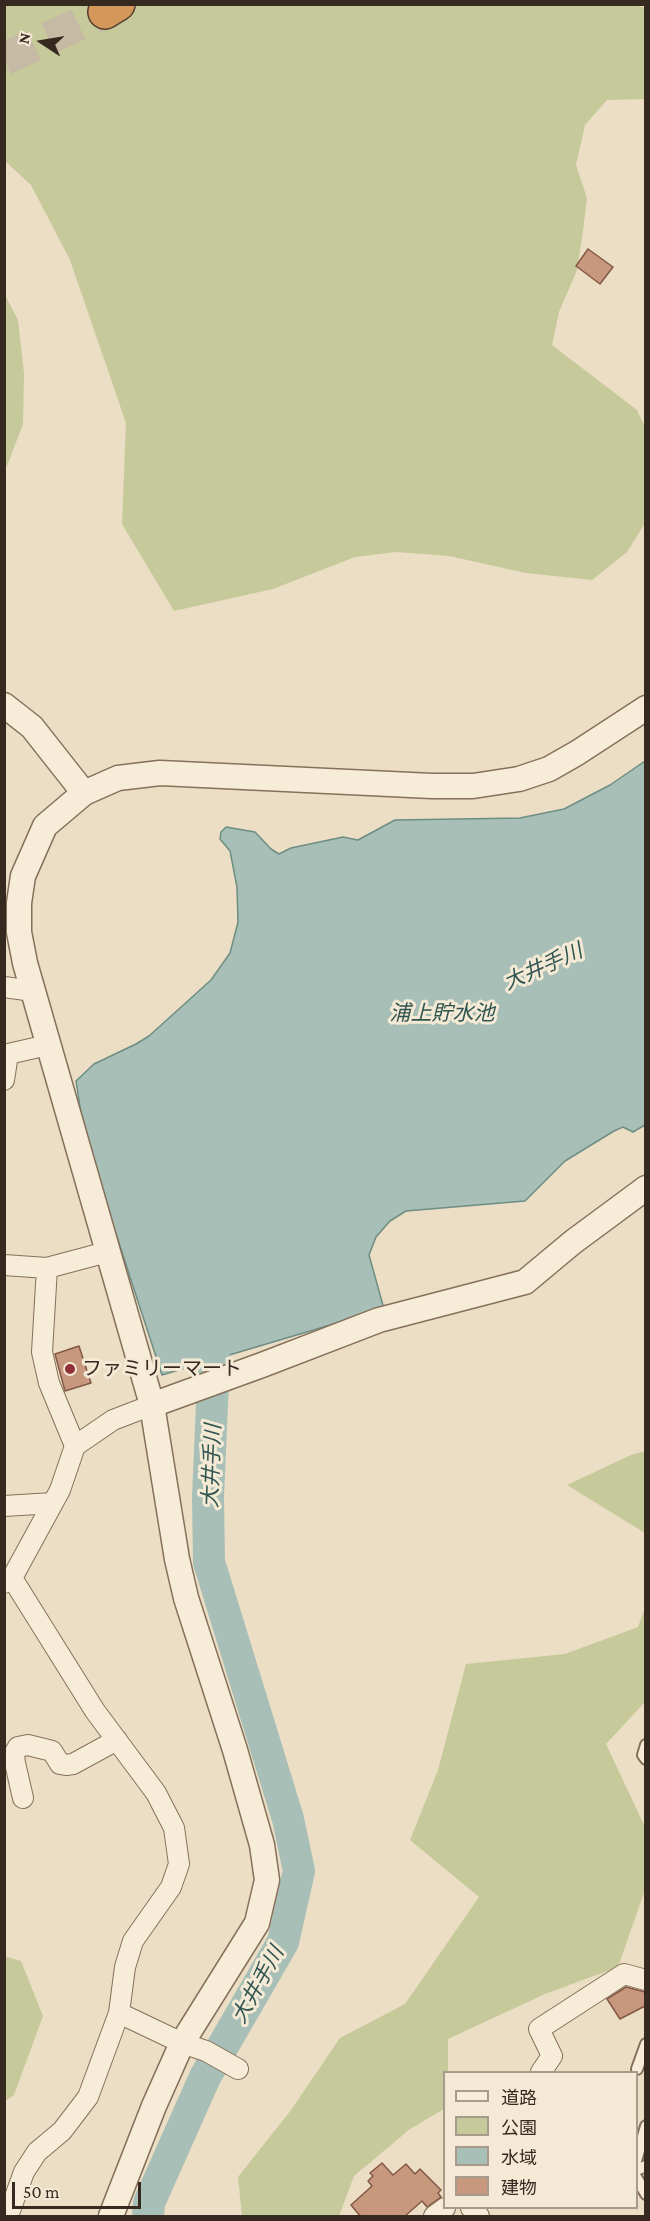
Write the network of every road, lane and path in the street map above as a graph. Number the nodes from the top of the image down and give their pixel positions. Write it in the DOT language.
graph roads {
  1 [pos="4,705"];
  2 [pos="645,708"];
  3 [pos="84,793"];
  4 [pos="4,987"];
  5 [pos="33,991"];
  6 [pos="48,1044"];
  7 [pos="4,1080"];
  8 [pos="645,1188"];
  9 [pos="107,1252"];
  10 [pos="4,1265"];
  11 [pos="46,1268"];
  12 [pos="152,1405"];
  13 [pos="75,1446"];
  14 [pos="53,1503"];
  15 [pos="4,1506"];
  16 [pos="8,1580"];
  17 [pos="117,1740"];
  18 [pos="645,1745"];
  19 [pos="645,1759"];
  20 [pos="23,1798"];
  21 [pos="645,1980"];
  22 [pos="119,2013"];
  23 [pos="182,2043"];
  24 [pos="645,2044"];
  25 [pos="238,2069"];
  26 [pos="639,2069"];
  27 [pos="542,2071"];
  28 [pos="645,2126"];
  29 [pos="638,2153"];
  30 [pos="8,2217"];
  31 [pos="111,2217"];
  1 -- 3 [label="street"];
  2 -- 3 [label="street"];
  3 -- 5 [label="street"];
  4 -- 5 [label="street"];
  5 -- 6 [label="street"];
  6 -- 7 [label="street"];
  6 -- 9 [label="street"];
  8 -- 12 [label="street"];
  9 -- 11 [label="street"];
  9 -- 12 [label="street"];
  10 -- 11 [label="street"];
  11 -- 13 [label="street"];
  12 -- 13 [label="street"];
  12 -- 23 [label="street"];
  13 -- 14 [label="street"];
  14 -- 15 [label="street"];
  14 -- 16 [label="street"];
  16 -- 17 [label="street"];
  17 -- 20 [label="street"];
  17 -- 22 [label="street"];
  18 -- 19 [label="lane"];
  21 -- 27 [label="street"];
  22 -- 23 [label="street"];
  22 -- 30 [label="street"];
  23 -- 25 [label="street"];
  23 -- 31 [label="street"];
  24 -- 26 [label="lane"];
  28 -- 29 [label="lane"];
}
